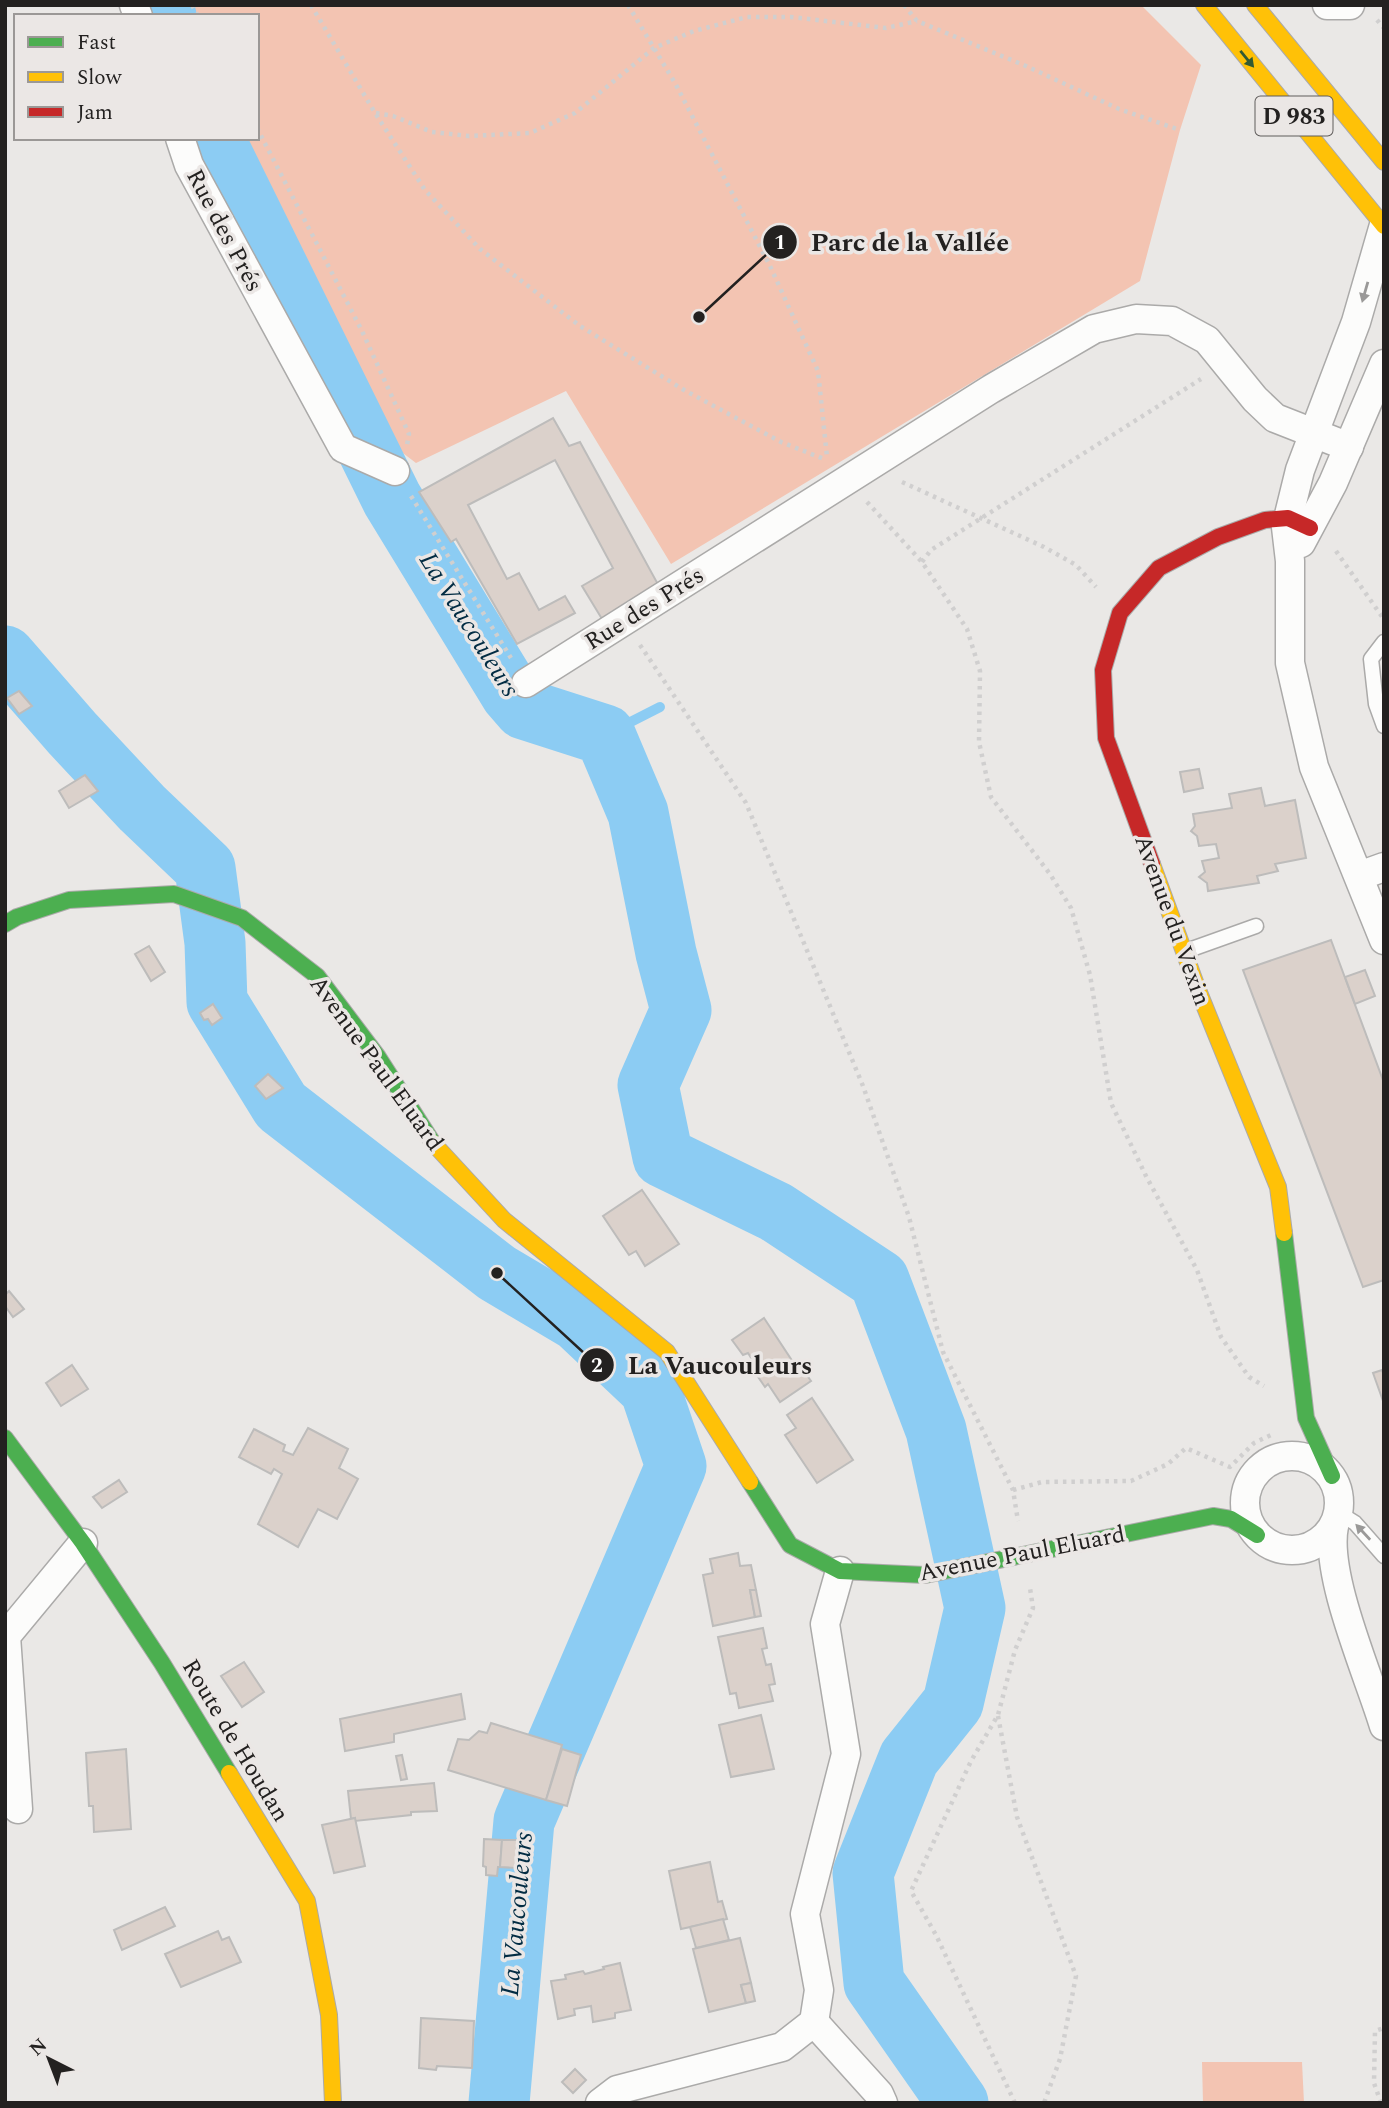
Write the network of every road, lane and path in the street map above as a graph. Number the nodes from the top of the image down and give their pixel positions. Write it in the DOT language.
graph roads {
  1 [pos="310,5"];
  2 [pos="628,5"];
  3 [pos="904,5"];
  4 [pos="1205,5"];
  5 [pos="1255,5"];
  6 [pos="1327,5"];
  7 [pos="1350,5"];
  8 [pos="917,21"];
  9 [pos="653,48"];
  10 [pos="375,113"];
  11 [pos="1180,130"];
  12 [pos="259,132"];
  13 [pos="181,140"];
  14 [pos="1384,162"];
  15 [pos="1384,226"];
  16 [pos="1226,363"];
  17 [pos="1384,364"];
  18 [pos="1315,433"];
  19 [pos="1349,447"];
  20 [pos="858,473"];
  21 [pos="397,474"];
  22 [pos="1306,518"];
  23 [pos="981,519"];
  24 [pos="922,562"];
  25 [pos="1120,613"];
  26 [pos="1384,619"];
  27 [pos="624,621"];
  28 [pos="1384,642"];
  29 [pos="526,683"];
  30 [pos="1384,726"];
  31 [pos="1372,872"];
  32 [pos="5,924"];
  33 [pos="1256,926"];
  34 [pos="1384,940"];
  35 [pos="1185,952"];
  36 [pos="1304,1389"];
  37 [pos="1306,1418"];
  38 [pos="5,1438"];
  39 [pos="1278,1445"];
  40 [pos="1332,1476"];
  41 [pos="1248,1486"];
  42 [pos="1013,1490"];
  43 [pos="1213,1516"];
  44 [pos="1336,1519"];
  45 [pos="1257,1535"];
  46 [pos="83,1543"];
  47 [pos="1292,1550"];
  48 [pos="1022,1556"];
  49 [pos="1384,1556"];
  50 [pos="840,1572"];
  51 [pos="1340,1589"];
  52 [pos="998,1715"];
  53 [pos="1384,1727"];
  54 [pos="18,1809"];
  55 [pos="814,2022"];
  56 [pos="1384,2028"];
  57 [pos="333,2103"];
  58 [pos="600,2103"];
  59 [pos="883,2103"];
  60 [pos="1015,2103"];
  61 [pos="1044,2103"];
  62 [pos="1381,2103"];
  1 -- 10 [label="path"];
  2 -- 9 [label="path"];
  3 -- 8 [label="path"];
  4 -- 15 [label="street, D 983, one-way"];
  5 -- 14 [label="street"];
  6 -- 7 [label="street"];
  8 -- 9 [label="path"];
  8 -- 11 [label="path"];
  9 -- 10 [label="path"];
  9 -- 10 [label="path"];
  12 -- 21 [label="path"];
  13 -- 21 [label="street, Rue des Prés"];
  15 -- 18 [label="street, one-way"];
  16 -- 18 [label="street, Rue des Prés"];
  16 -- 20 [label="street, Rue des Prés"];
  16 -- 23 [label="path"];
  17 -- 19 [label="street"];
  18 -- 19 [label="street, Rue des Prés"];
  18 -- 22 [label="street"];
  19 -- 22 [label="street"];
  20 -- 23 [label="path"];
  20 -- 24 [label="path"];
  20 -- 27 [label="street, Rue des Prés"];
  21 -- 29 [label="path"];
  22 -- 25 [label="street, Avenue du Vexin"];
  22 -- 26 [label="path"];
  22 -- 31 [label="street"];
  23 -- 24 [label="path"];
  23 -- 25 [label="path"];
  24 -- 36 [label="path"];
  25 -- 35 [label="street, Avenue du Vexin"];
  27 -- 29 [label="street, Rue des Prés"];
  27 -- 42 [label="path"];
  28 -- 30 [label="lane"];
  31 -- 34 [label="street"];
  32 -- 50 [label="street, Avenue Paul Eluard"];
  33 -- 35 [label="lane"];
  35 -- 36 [label="street, Avenue du Vexin"];
  36 -- 37 [label="street, Avenue du Vexin"];
  37 -- 39 [label="street"];
  37 -- 40 [label="street, Avenue du Vexin"];
  38 -- 46 [label="street, Route de Houdan"];
  39 -- 40 [label="street"];
  39 -- 41 [label="street"];
  39 -- 42 [label="path"];
  40 -- 44 [label="street"];
  41 -- 43 [label="street, Avenue Paul Eluard"];
  41 -- 45 [label="street"];
  42 -- 48 [label="path"];
  43 -- 45 [label="street"];
  43 -- 48 [label="street, Avenue Paul Eluard"];
  44 -- 47 [label="street"];
  49 -- 44 [label="lane, one-way"];
  44 -- 51 [label="street"];
  45 -- 47 [label="street"];
  46 -- 54 [label="street"];
  46 -- 57 [label="street, Route de Houdan"];
  47 -- 51 [label="street"];
  48 -- 50 [label="street, Avenue Paul Eluard"];
  48 -- 52 [label="path"];
  50 -- 55 [label="street"];
  51 -- 53 [label="street"];
  52 -- 60 [label="path"];
  52 -- 61 [label="path"];
  55 -- 58 [label="street"];
  55 -- 59 [label="street"];
  56 -- 62 [label="path"];
}
